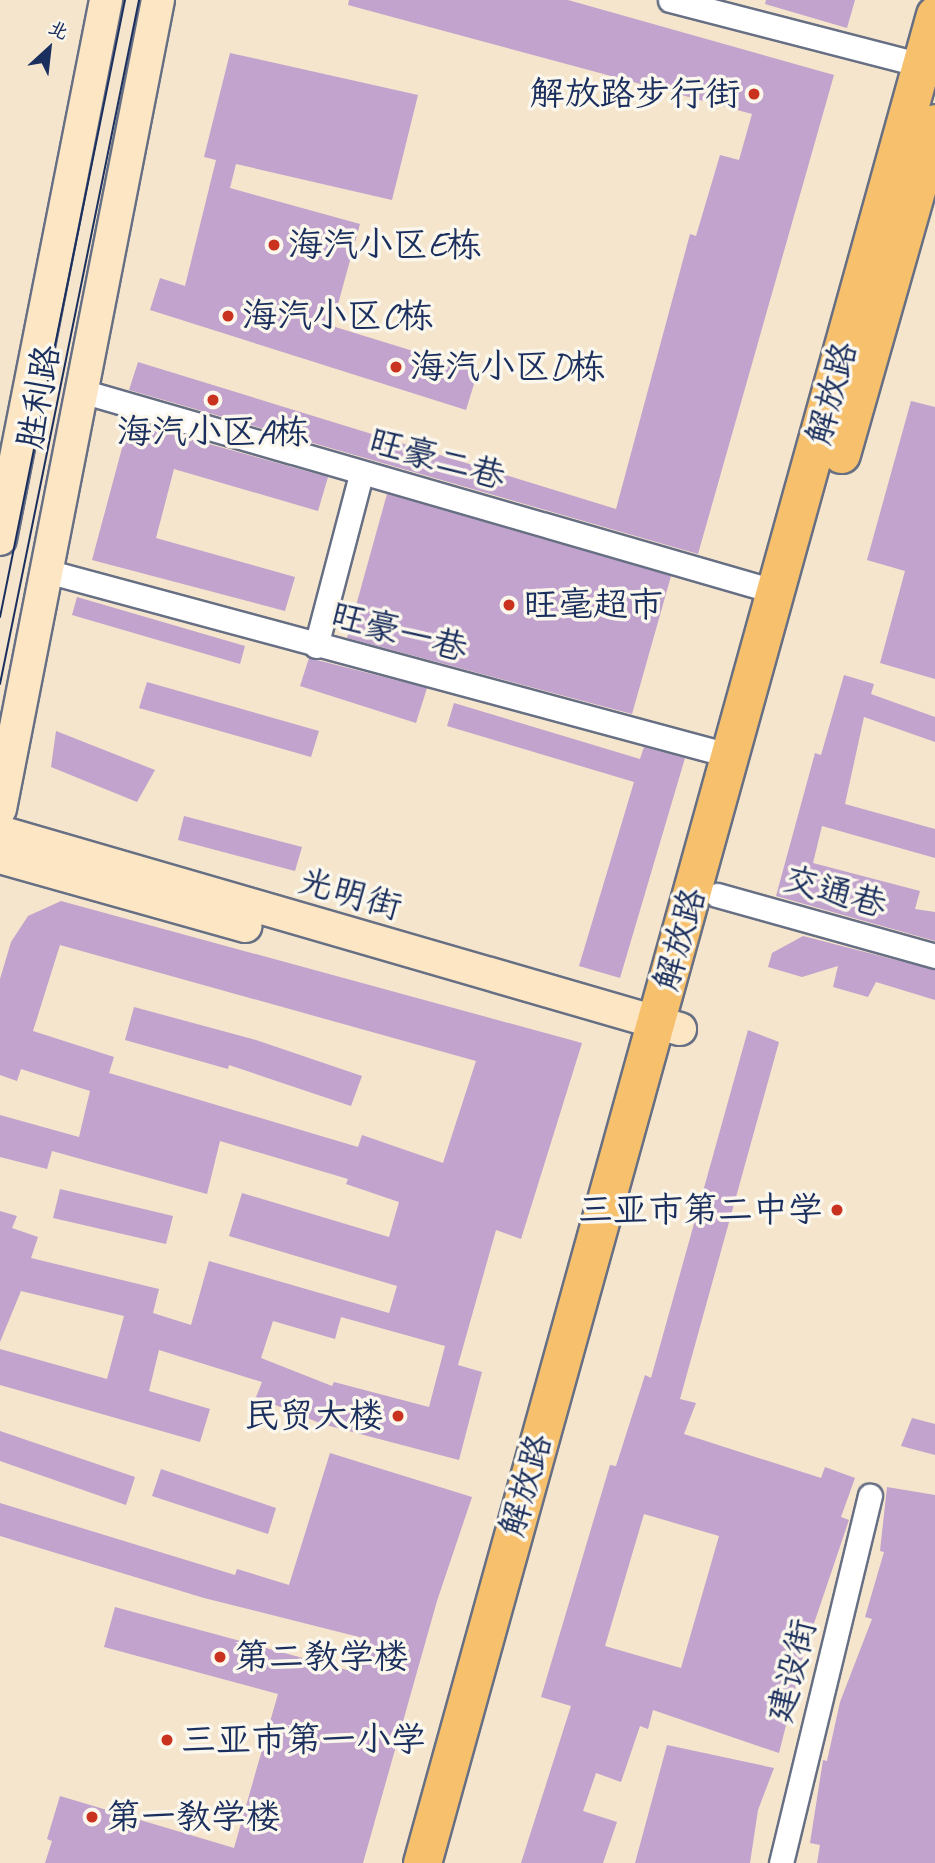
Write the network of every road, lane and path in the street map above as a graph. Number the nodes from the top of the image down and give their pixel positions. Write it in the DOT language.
graph roads {
  1 [pos="106,0"];
  2 [pos="158,0"];
  3 [pos="670,0"];
  4 [pos="935,15"];
  5 [pos="922,65"];
  6 [pos="935,123"];
  7 [pos="78,390"];
  8 [pos="361,474"];
  9 [pos="0,539"];
  10 [pos="50,572"];
  11 [pos="777,592"];
  12 [pos="316,646"];
  13 [pos="732,756"];
  14 [pos="0,809"];
  15 [pos="0,832"];
  16 [pos="0,857"];
  17 [pos="717,895"];
  18 [pos="935,956"];
  19 [pos="665,1034"];
  20 [pos="870,1496"];
  21 [pos="422,1863"];
  22 [pos="445,1863"];
  23 [pos="781,1863"];
  1 -- 9 [label="main road, 胜利路"];
  2 -- 7 [label="main road, 胜利路"];
  3 -- 5 [label="street"];
  4 -- 5 [label="main road, 解放路"];
  5 -- 11 [label="main road, 解放路"];
  6 -- 17 [label="main road, 解放路"];
  7 -- 8 [label="street, 旺豪二巷"];
  7 -- 10 [label="main road, 胜利路"];
  8 -- 11 [label="street, 旺豪二巷"];
  8 -- 12 [label="street"];
  10 -- 12 [label="street, 旺豪一巷"];
  10 -- 14 [label="main road, 胜利路"];
  11 -- 13 [label="main road, 解放路"];
  12 -- 13 [label="street, 旺豪一巷"];
  13 -- 19 [label="main road, 解放路"];
  15 -- 19 [label="main road, 光明街"];
  16 -- 19 [label="main road, 光明街"];
  17 -- 18 [label="street, 交通巷"];
  17 -- 19 [label="main road, 解放路"];
  19 -- 21 [label="main road, 解放路"];
  19 -- 22 [label="main road, 解放路"];
  20 -- 23 [label="street, 建设街"];
}
